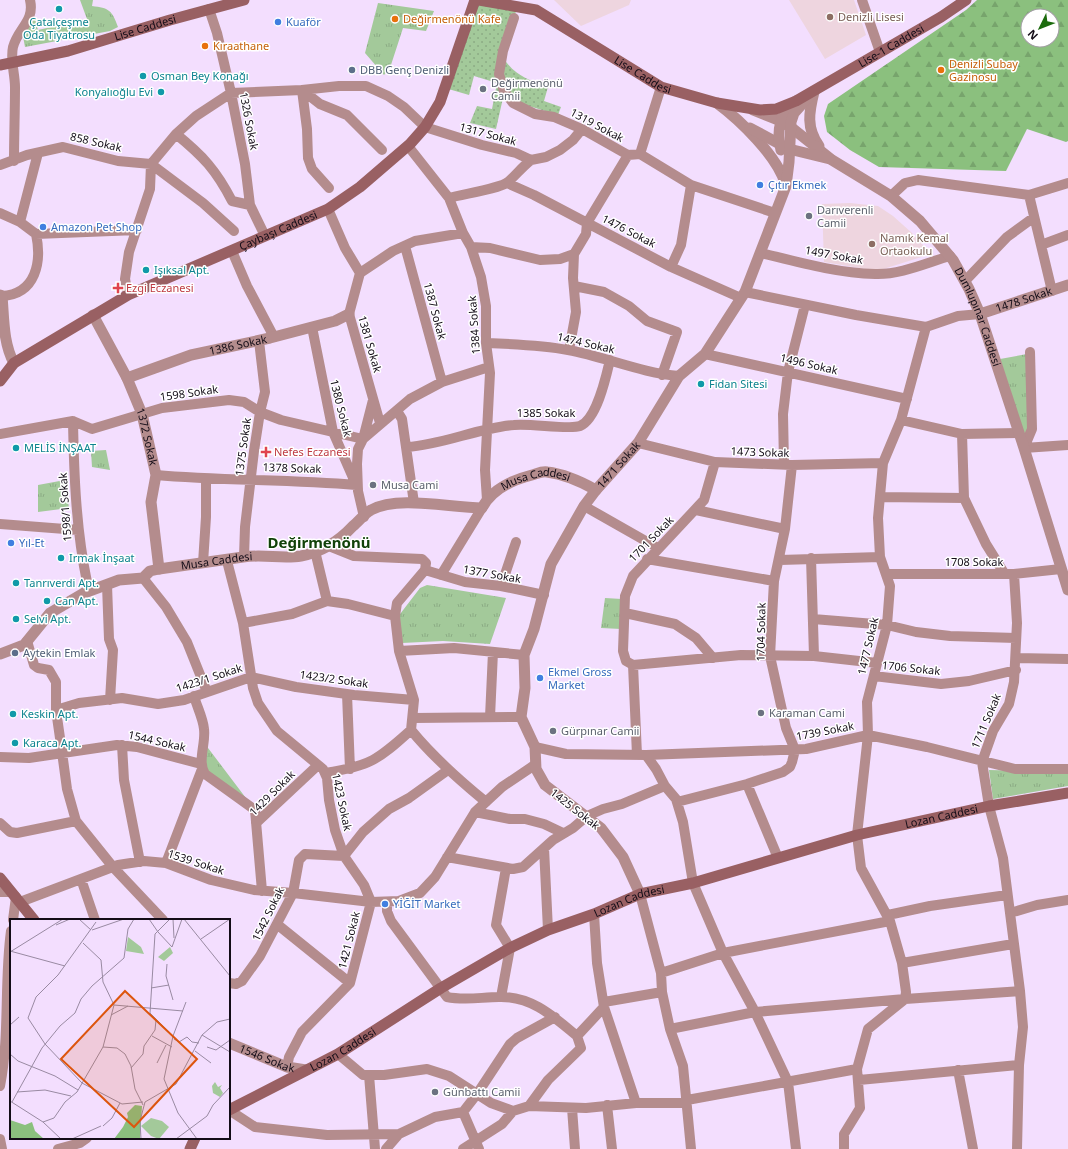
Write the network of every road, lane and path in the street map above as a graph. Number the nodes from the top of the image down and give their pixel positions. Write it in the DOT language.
graph roads {
  1 [pos="30,0"];
  2 [pos="244,0"];
  3 [pos="475,0"];
  4 [pos="479,0"];
  5 [pos="528,0"];
  6 [pos="862,0"];
  7 [pos="966,0"];
  8 [pos="209,9"];
  9 [pos="536,10"];
  10 [pos="514,18"];
  11 [pos="880,52"];
  12 [pos="12,62"];
  13 [pos="0,65"];
  14 [pos="661,87"];
  15 [pos="302,90"];
  16 [pos="815,90"];
  17 [pos="231,93"];
  18 [pos="796,101"];
  19 [pos="718,103"];
  20 [pos="747,108"];
  21 [pos="729,112"];
  22 [pos="739,122"];
  23 [pos="784,124"];
  24 [pos="425,127"];
  25 [pos="582,129"];
  26 [pos="176,134"];
  27 [pos="408,146"];
  28 [pos="785,147"];
  29 [pos="382,150"];
  30 [pos="38,153"];
  31 [pos="640,154"];
  32 [pos="628,155"];
  33 [pos="829,157"];
  34 [pos="531,160"];
  35 [pos="14,161"];
  36 [pos="151,164"];
  37 [pos="0,165"];
  38 [pos="507,183"];
  39 [pos="1068,184"];
  40 [pos="691,185"];
  41 [pos="786,186"];
  42 [pos="329,188"];
  43 [pos="1029,195"];
  44 [pos="891,196"];
  45 [pos="449,198"];
  46 [pos="250,205"];
  47 [pos="328,208"];
  48 [pos="0,213"];
  49 [pos="775,213"];
  50 [pos="1033,218"];
  51 [pos="20,222"];
  52 [pos="586,223"];
  53 [pos="137,230"];
  54 [pos="234,231"];
  55 [pos="463,233"];
  56 [pos="36,234"];
  57 [pos="1068,235"];
  58 [pos="265,236"];
  59 [pos="1041,245"];
  60 [pos="405,246"];
  61 [pos="471,247"];
  62 [pos="232,251"];
  63 [pos="761,253"];
  64 [pos="574,254"];
  65 [pos="950,256"];
  66 [pos="671,267"];
  67 [pos="360,273"];
  68 [pos="965,281"];
  69 [pos="1068,285"];
  70 [pos="574,286"];
  71 [pos="1052,291"];
  72 [pos="1,295"];
  73 [pos="128,295"];
  74 [pos="743,295"];
  75 [pos="805,305"];
  76 [pos="348,314"];
  77 [pos="980,314"];
  78 [pos="93,315"];
  79 [pos="926,326"];
  80 [pos="312,327"];
  81 [pos="274,337"];
  82 [pos="259,341"];
  83 [pos="486,342"];
  84 [pos="569,350"];
  85 [pos="1030,352"];
  86 [pos="705,354"];
  87 [pos="610,360"];
  88 [pos="14,363"];
  89 [pos="489,367"];
  90 [pos="788,372"];
  91 [pos="662,375"];
  92 [pos="679,376"];
  93 [pos="127,378"];
  94 [pos="0,381"];
  95 [pos="442,382"];
  96 [pos="373,398"];
  97 [pos="907,399"];
  98 [pos="397,411"];
  99 [pos="260,412"];
  100 [pos="142,414"];
  101 [pos="901,420"];
  102 [pos="73,421"];
  103 [pos="380,423"];
  104 [pos="487,428"];
  105 [pos="332,432"];
  106 [pos="1018,433"];
  107 [pos="0,434"];
  108 [pos="962,434"];
  109 [pos="363,439"];
  110 [pos="638,443"];
  111 [pos="1068,445"];
  112 [pos="407,447"];
  113 [pos="1024,448"];
  114 [pos="715,462"];
  115 [pos="883,464"];
  116 [pos="788,465"];
  117 [pos="156,475"];
  118 [pos="206,479"];
  119 [pos="251,479"];
  120 [pos="357,488"];
  121 [pos="596,490"];
  122 [pos="880,497"];
  123 [pos="964,498"];
  124 [pos="414,503"];
  125 [pos="484,504"];
  126 [pos="584,506"];
  127 [pos="696,510"];
  128 [pos="364,517"];
  129 [pos="0,524"];
  130 [pos="785,529"];
  131 [pos="78,530"];
  132 [pos="516,542"];
  133 [pos="330,546"];
  134 [pos="658,548"];
  135 [pos="315,551"];
  136 [pos="244,557"];
  137 [pos="880,557"];
  138 [pos="811,558"];
  139 [pos="647,559"];
  140 [pos="780,560"];
  141 [pos="227,561"];
  142 [pos="203,563"];
  143 [pos="159,569"];
  144 [pos="1061,569"];
  145 [pos="425,570"];
  146 [pos="886,574"];
  147 [pos="1009,574"];
  148 [pos="441,575"];
  149 [pos="143,578"];
  150 [pos="774,581"];
  151 [pos="107,585"];
  152 [pos="501,586"];
  153 [pos="92,590"];
  154 [pos="1068,590"];
  155 [pos="544,595"];
  156 [pos="327,601"];
  157 [pos="624,613"];
  158 [pos="395,616"];
  159 [pos="813,619"];
  160 [pos="243,623"];
  161 [pos="887,625"];
  162 [pos="1016,638"];
  163 [pos="27,641"];
  164 [pos="399,651"];
  165 [pos="493,652"];
  166 [pos="0,654"];
  167 [pos="524,655"];
  168 [pos="770,656"];
  169 [pos="814,656"];
  170 [pos="713,658"];
  171 [pos="1016,658"];
  172 [pos="1068,659"];
  173 [pos="877,663"];
  174 [pos="633,665"];
  175 [pos="1016,670"];
  176 [pos="874,676"];
  177 [pos="251,677"];
  178 [pos="207,692"];
  179 [pos="347,694"];
  180 [pos="194,696"];
  181 [pos="110,700"];
  182 [pos="414,700"];
  183 [pos="56,710"];
  184 [pos="490,717"];
  185 [pos="521,717"];
  186 [pos="414,718"];
  187 [pos="411,730"];
  188 [pos="868,735"];
  189 [pos="122,745"];
  190 [pos="536,747"];
  191 [pos="795,750"];
  192 [pos="62,752"];
  193 [pos="642,755"];
  194 [pos="0,757"];
  195 [pos="982,762"];
  196 [pos="318,764"];
  197 [pos="536,764"];
  198 [pos="201,766"];
  199 [pos="350,769"];
  200 [pos="1068,769"];
  201 [pos="448,770"];
  202 [pos="325,773"];
  203 [pos="747,784"];
  204 [pos="665,786"];
  205 [pos="1068,793"];
  206 [pos="486,802"];
  207 [pos="677,802"];
  208 [pos="989,806"];
  209 [pos="475,812"];
  210 [pos="587,816"];
  211 [pos="76,821"];
  212 [pos="0,823"];
  213 [pos="256,823"];
  214 [pos="562,833"];
  215 [pos="857,835"];
  216 [pos="544,848"];
  217 [pos="344,856"];
  218 [pos="447,857"];
  219 [pos="778,858"];
  220 [pos="140,862"];
  221 [pos="166,863"];
  222 [pos="113,867"];
  223 [pos="506,868"];
  224 [pos="0,878"];
  225 [pos="81,880"];
  226 [pos="693,882"];
  227 [pos="262,891"];
  228 [pos="293,893"];
  229 [pos="640,894"];
  230 [pos="1007,895"];
  231 [pos="12,896"];
  232 [pos="1068,900"];
  233 [pos="371,902"];
  234 [pos="387,902"];
  235 [pos="1010,913"];
  236 [pos="594,914"];
  237 [pos="889,918"];
  238 [pos="13,919"];
  239 [pos="33,919"];
  240 [pos="95,919"];
  241 [pos="162,919"];
  242 [pos="278,925"];
  243 [pos="548,930"];
  244 [pos="10,941"];
  245 [pos="1013,944"];
  246 [pos="510,948"];
  247 [pos="723,953"];
  248 [pos="902,963"];
  249 [pos="661,973"];
  250 [pos="230,983"];
  251 [pos="350,983"];
  252 [pos="441,988"];
  253 [pos="1020,991"];
  254 [pos="662,992"];
  255 [pos="501,996"];
  256 [pos="905,999"];
  257 [pos="604,1005"];
  258 [pos="755,1012"];
  259 [pos="555,1017"];
  260 [pos="6,1023"];
  261 [pos="670,1029"];
  262 [pos="577,1036"];
  263 [pos="231,1047"];
  264 [pos="338,1054"];
  265 [pos="1019,1065"];
  266 [pos="287,1066"];
  267 [pos="306,1070"];
  268 [pos="958,1070"];
  269 [pos="858,1074"];
  270 [pos="369,1075"];
  271 [pos="788,1082"];
  272 [pos="0,1086"];
  273 [pos="477,1094"];
  274 [pos="686,1102"];
  275 [pos="636,1103"];
  276 [pos="607,1105"];
  277 [pos="530,1106"];
  278 [pos="572,1108"];
  279 [pos="230,1109"];
  280 [pos="513,1110"];
  281 [pos="230,1111"];
  282 [pos="463,1112"];
  283 [pos="373,1134"];
  284 [pos="399,1134"];
  285 [pos="0,1139"];
  286 [pos="195,1139"];
  287 [pos="82,1142"];
  288 [pos="477,1145"];
  289 [pos="574,1148"];
  290 [pos="2,1149"];
  291 [pos="58,1149"];
  292 [pos="190,1149"];
  293 [pos="375,1149"];
  294 [pos="386,1149"];
  295 [pos="463,1149"];
  296 [pos="612,1149"];
  297 [pos="691,1149"];
  298 [pos="796,1149"];
  299 [pos="844,1149"];
  300 [pos="973,1149"];
  301 [pos="1017,1149"];
  1 -- 12 [label="street"];
  2 -- 8 [label="main road, Lise Caddesi"];
  3 -- 24 [label="main road, Çaybaşı Caddesi"];
  4 -- 9 [label="main road, Lise Caddesi"];
  5 -- 9 [label="main road"];
  6 -- 11 [label="street"];
  7 -- 11 [label="main road, Lise-1 Caddesi"];
  8 -- 12 [label="main road, Lise Caddesi"];
  8 -- 17 [label="street, 1326 Sokak"];
  9 -- 14 [label="main road, Lise Caddesi"];
  10 -- 25 [label="street, 1319 Sokak"];
  11 -- 16 [label="main road, Lise-1 Caddesi"];
  12 -- 13 [label="main road, Lise Caddesi"];
  12 -- 35 [label="street"];
  14 -- 19 [label="main road, Lise Caddesi"];
  14 -- 31 [label="street"];
  15 -- 17 [label="street"];
  15 -- 24 [label="street"];
  15 -- 29 [label="street"];
  15 -- 42 [label="street"];
  16 -- 18 [label="main road, Lise Caddesi"];
  16 -- 23 [label="street"];
  16 -- 33 [label="street"];
  17 -- 26 [label="street"];
  17 -- 46 [label="street, 1326 Sokak"];
  18 -- 20 [label="main road, Lise Caddesi"];
  18 -- 23 [label="street"];
  19 -- 20 [label="main road, Lise Caddesi"];
  19 -- 21 [label="street"];
  20 -- 23 [label="street"];
  21 -- 22 [label="street"];
  21 -- 23 [label="street"];
  22 -- 28 [label="street"];
  22 -- 41 [label="street"];
  23 -- 28 [label="street, 1471 Sokak"];
  23 -- 33 [label="street, Dumlupınar Caddesi"];
  24 -- 27 [label="main road, Çaybaşı Caddesi"];
  24 -- 34 [label="street, 1317 Sokak"];
  25 -- 32 [label="street, 1319 Sokak"];
  25 -- 34 [label="street"];
  26 -- 36 [label="street"];
  26 -- 46 [label="street"];
  27 -- 45 [label="street, 1384 Sokak"];
  27 -- 47 [label="main road, Çaybaşı Caddesi"];
  28 -- 33 [label="street"];
  28 -- 41 [label="street, 1471 Sokak"];
  30 -- 35 [label="street, 858 Sokak"];
  30 -- 36 [label="street, 858 Sokak"];
  30 -- 51 [label="street"];
  31 -- 32 [label="street, 1319 Sokak"];
  31 -- 40 [label="street"];
  32 -- 52 [label="street"];
  33 -- 44 [label="street, Dumlupınar Caddesi"];
  34 -- 38 [label="street"];
  35 -- 37 [label="street, 858 Sokak"];
  36 -- 53 [label="street"];
  36 -- 54 [label="street"];
  38 -- 45 [label="street"];
  38 -- 52 [label="street, 1476 Sokak"];
  39 -- 43 [label="street"];
  40 -- 49 [label="street"];
  40 -- 66 [label="street"];
  41 -- 49 [label="street, 1471 Sokak"];
  43 -- 44 [label="street"];
  43 -- 50 [label="street"];
  44 -- 65 [label="street, Dumlupınar Caddesi"];
  45 -- 55 [label="street, 1384 Sokak"];
  46 -- 58 [label="street, 1326 Sokak"];
  47 -- 58 [label="main road, Çaybaşı Caddesi"];
  47 -- 67 [label="street"];
  48 -- 51 [label="street"];
  49 -- 63 [label="street, 1471 Sokak"];
  50 -- 59 [label="street"];
  50 -- 68 [label="street"];
  51 -- 56 [label="street"];
  52 -- 64 [label="street"];
  52 -- 66 [label="street, 1476 Sokak"];
  53 -- 56 [label="street"];
  53 -- 73 [label="street"];
  55 -- 60 [label="street"];
  55 -- 61 [label="street, 1384 Sokak"];
  56 -- 72 [label="street"];
  57 -- 59 [label="street"];
  58 -- 62 [label="main road, Çaybaşı Caddesi"];
  59 -- 71 [label="street"];
  60 -- 67 [label="street"];
  60 -- 95 [label="street, 1387 Sokak"];
  61 -- 64 [label="street"];
  61 -- 83 [label="street, 1384 Sokak"];
  62 -- 73 [label="main road, Çaybaşı Caddesi"];
  62 -- 81 [label="street"];
  63 -- 65 [label="street, 1497 Sokak"];
  63 -- 74 [label="street, 1471 Sokak"];
  64 -- 70 [label="street"];
  65 -- 68 [label="street, Dumlupınar Caddesi"];
  66 -- 74 [label="street, 1476 Sokak"];
  67 -- 76 [label="street, 1381 Sokak"];
  68 -- 77 [label="street, Dumlupınar Caddesi"];
  69 -- 71 [label="street, 1478 Sokak"];
  70 -- 84 [label="street"];
  70 -- 91 [label="street"];
  71 -- 77 [label="street, 1478 Sokak"];
  72 -- 88 [label="street"];
  73 -- 78 [label="main road, Çaybaşı Caddesi"];
  74 -- 75 [label="street, 1476 Sokak"];
  74 -- 86 [label="street, 1471 Sokak"];
  75 -- 79 [label="street, 1476 Sokak"];
  75 -- 90 [label="street, 1704 Sokak"];
  76 -- 80 [label="street, 1386 Sokak"];
  76 -- 96 [label="street, 1381 Sokak"];
  77 -- 79 [label="street, 1476 Sokak"];
  77 -- 106 [label="street, Dumlupınar Caddesi"];
  78 -- 88 [label="main road, Çaybaşı Caddesi"];
  78 -- 93 [label="street, 1372 Sokak"];
  79 -- 97 [label="street, 1477 Sokak"];
  80 -- 81 [label="street, 1386 Sokak"];
  80 -- 105 [label="street, 1380 Sokak"];
  81 -- 82 [label="street, 1386 Sokak"];
  82 -- 93 [label="street, 1386 Sokak"];
  82 -- 99 [label="street, 1375 Sokak"];
  83 -- 84 [label="street, 1474 Sokak"];
  83 -- 89 [label="street, 1384 Sokak"];
  84 -- 87 [label="street, 1474 Sokak"];
  85 -- 113 [label="street"];
  86 -- 90 [label="street, 1496 Sokak"];
  86 -- 92 [label="street, 1471 Sokak"];
  87 -- 91 [label="street, 1474 Sokak"];
  87 -- 104 [label="street, 1385 Sokak"];
  88 -- 94 [label="main road, Çaybaşı Caddesi"];
  89 -- 95 [label="street"];
  89 -- 104 [label="street, 1384 Sokak"];
  90 -- 97 [label="street, 1496 Sokak"];
  90 -- 116 [label="street, 1704 Sokak"];
  91 -- 92 [label="street, 1474 Sokak"];
  92 -- 110 [label="street, 1471 Sokak"];
  93 -- 100 [label="street, 1372 Sokak"];
  95 -- 98 [label="street"];
  96 -- 103 [label="street, 1381 Sokak"];
  96 -- 109 [label="street"];
  97 -- 101 [label="street, 1477 Sokak"];
  98 -- 103 [label="street"];
  98 -- 112 [label="street"];
  99 -- 100 [label="street, 1598 Sokak"];
  99 -- 105 [label="street, 1598 Sokak"];
  99 -- 119 [label="street, 1375 Sokak"];
  100 -- 102 [label="street, 1598 Sokak"];
  100 -- 117 [label="street, 1372 Sokak"];
  101 -- 108 [label="street"];
  101 -- 115 [label="street, 1477 Sokak"];
  102 -- 107 [label="street"];
  102 -- 131 [label="street, 1598/1 Sokak"];
  103 -- 109 [label="street"];
  104 -- 112 [label="street"];
  104 -- 125 [label="street, 1384 Sokak"];
  105 -- 109 [label="street, 1598 Sokak"];
  105 -- 120 [label="street, 1380 Sokak"];
  106 -- 108 [label="street"];
  106 -- 113 [label="street, Dumlupınar Caddesi"];
  108 -- 123 [label="street"];
  109 -- 120 [label="street, 1380 Sokak"];
  110 -- 114 [label="street, 1473 Sokak"];
  110 -- 121 [label="street, 1471 Sokak"];
  111 -- 113 [label="street"];
  112 -- 124 [label="street"];
  113 -- 144 [label="street, Dumlupınar Caddesi"];
  114 -- 116 [label="street, 1473 Sokak"];
  114 -- 127 [label="street, 1701 Sokak"];
  115 -- 116 [label="street, 1473 Sokak"];
  115 -- 122 [label="street, 1477 Sokak"];
  116 -- 130 [label="street, 1704 Sokak"];
  117 -- 118 [label="street, 1378 Sokak"];
  117 -- 143 [label="street, 1372 Sokak"];
  118 -- 119 [label="street, 1378 Sokak"];
  118 -- 142 [label="street"];
  119 -- 120 [label="street, 1378 Sokak"];
  119 -- 136 [label="street, 1375 Sokak"];
  120 -- 128 [label="street, 1380 Sokak"];
  121 -- 125 [label="street, Musa Caddesi"];
  121 -- 126 [label="street, 1471 Sokak"];
  122 -- 123 [label="street"];
  122 -- 137 [label="street, 1477 Sokak"];
  123 -- 147 [label="street"];
  124 -- 125 [label="street, Musa Caddesi"];
  124 -- 128 [label="street, Musa Caddesi"];
  125 -- 148 [label="street"];
  126 -- 134 [label="street"];
  126 -- 155 [label="street, 1471 Sokak"];
  127 -- 130 [label="street"];
  127 -- 134 [label="street, 1701 Sokak"];
  128 -- 133 [label="street, Musa Caddesi"];
  129 -- 131 [label="street"];
  130 -- 140 [label="street, 1704 Sokak"];
  131 -- 153 [label="street, 1598/1 Sokak"];
  132 -- 152 [label="street"];
  133 -- 135 [label="street, Musa Caddesi"];
  133 -- 145 [label="street"];
  134 -- 139 [label="street, 1701 Sokak"];
  135 -- 136 [label="street, Musa Caddesi"];
  135 -- 156 [label="street"];
  136 -- 141 [label="street, Musa Caddesi"];
  137 -- 138 [label="street"];
  137 -- 146 [label="street, 1477 Sokak"];
  138 -- 140 [label="street"];
  138 -- 159 [label="street"];
  139 -- 150 [label="street"];
  139 -- 157 [label="street, 1701 Sokak"];
  140 -- 150 [label="street, 1704 Sokak"];
  141 -- 142 [label="street, Musa Caddesi"];
  141 -- 160 [label="street, 1423 Sokak"];
  142 -- 143 [label="street, Musa Caddesi"];
  143 -- 149 [label="street, Musa Caddesi"];
  144 -- 147 [label="street, 1708 Sokak"];
  144 -- 154 [label="street, Dumlupınar Caddesi"];
  145 -- 148 [label="street, 1377 Sokak"];
  145 -- 158 [label="street"];
  146 -- 147 [label="street, 1708 Sokak"];
  146 -- 161 [label="street, 1477 Sokak"];
  147 -- 162 [label="street, 1711 Sokak"];
  148 -- 152 [label="street, 1377 Sokak"];
  149 -- 151 [label="street, Musa Caddesi"];
  149 -- 178 [label="street"];
  150 -- 168 [label="street, 1704 Sokak"];
  151 -- 153 [label="street, Musa Caddesi"];
  151 -- 181 [label="street"];
  152 -- 155 [label="street, 1377 Sokak"];
  153 -- 163 [label="street, Musa Caddesi"];
  155 -- 167 [label="street, 1471 Sokak"];
  156 -- 158 [label="street"];
  156 -- 160 [label="street"];
  157 -- 170 [label="street"];
  157 -- 174 [label="street, 1701 Sokak"];
  158 -- 164 [label="street"];
  159 -- 161 [label="street"];
  159 -- 169 [label="street"];
  160 -- 177 [label="street, 1423 Sokak"];
  161 -- 162 [label="street"];
  161 -- 173 [label="street, 1477 Sokak"];
  162 -- 171 [label="street, 1711 Sokak"];
  163 -- 166 [label="street, Musa Caddesi"];
  163 -- 183 [label="street"];
  164 -- 165 [label="street"];
  164 -- 182 [label="street"];
  165 -- 167 [label="street"];
  165 -- 184 [label="street"];
  167 -- 185 [label="street, 1471 Sokak"];
  168 -- 169 [label="street"];
  168 -- 170 [label="street"];
  168 -- 191 [label="street, 1704 Sokak"];
  169 -- 173 [label="street"];
  170 -- 174 [label="street"];
  171 -- 172 [label="street"];
  171 -- 175 [label="street, 1711 Sokak"];
  173 -- 176 [label="street, 1477 Sokak"];
  174 -- 193 [label="street, 1701 Sokak"];
  175 -- 176 [label="street, 1706 Sokak"];
  175 -- 195 [label="street, 1711 Sokak"];
  176 -- 188 [label="street, 1477 Sokak"];
  177 -- 178 [label="street, 1423/1 Sokak"];
  177 -- 179 [label="street, 1423/2 Sokak"];
  177 -- 196 [label="street, 1423 Sokak"];
  178 -- 180 [label="street, 1423/1 Sokak"];
  179 -- 182 [label="street, 1423/2 Sokak"];
  179 -- 199 [label="street"];
  180 -- 181 [label="street, 1423/1 Sokak"];
  180 -- 198 [label="street"];
  181 -- 183 [label="street, 1423/1 Sokak"];
  182 -- 186 [label="street"];
  183 -- 192 [label="street"];
  184 -- 185 [label="street"];
  184 -- 186 [label="street"];
  185 -- 190 [label="street"];
  186 -- 187 [label="street"];
  187 -- 199 [label="street"];
  187 -- 201 [label="street"];
  188 -- 191 [label="street, 1739 Sokak"];
  188 -- 195 [label="street, 1739 Sokak"];
  188 -- 215 [label="street, 1477 Sokak"];
  189 -- 192 [label="street, 1544 Sokak"];
  189 -- 198 [label="street, 1544 Sokak"];
  189 -- 220 [label="street"];
  190 -- 193 [label="street, 1739 Sokak"];
  190 -- 197 [label="street"];
  191 -- 193 [label="street, 1739 Sokak"];
  191 -- 203 [label="street"];
  192 -- 194 [label="street, 1544 Sokak"];
  192 -- 211 [label="street"];
  193 -- 204 [label="street"];
  195 -- 200 [label="street, 1739 Sokak"];
  195 -- 208 [label="street, 1711 Sokak"];
  196 -- 202 [label="street, 1423 Sokak"];
  196 -- 213 [label="street, 1429 Sokak"];
  197 -- 206 [label="street, 1421 Sokak"];
  197 -- 210 [label="street, 1425 Sokak"];
  198 -- 213 [label="street, 1544 Sokak"];
  198 -- 221 [label="street"];
  199 -- 202 [label="street"];
  201 -- 206 [label="street"];
  201 -- 217 [label="street"];
  202 -- 217 [label="street, 1423 Sokak"];
  203 -- 207 [label="street"];
  203 -- 219 [label="street"];
  204 -- 207 [label="street"];
  204 -- 210 [label="street"];
  205 -- 208 [label="main road, Lozan Caddesi"];
  206 -- 209 [label="street, 1421 Sokak"];
  207 -- 226 [label="street"];
  208 -- 215 [label="main road, Lozan Caddesi"];
  208 -- 230 [label="street, 1711 Sokak"];
  209 -- 214 [label="street"];
  209 -- 218 [label="street, 1421 Sokak"];
  210 -- 214 [label="street"];
  210 -- 229 [label="street, 1425 Sokak"];
  211 -- 212 [label="street"];
  211 -- 222 [label="street"];
  213 -- 227 [label="street, 1429 Sokak"];
  214 -- 216 [label="street"];
  215 -- 219 [label="main road, Lozan Caddesi"];
  215 -- 237 [label="street, 1477 Sokak"];
  216 -- 223 [label="street"];
  216 -- 243 [label="street"];
  217 -- 228 [label="street, 1542 Sokak"];
  217 -- 233 [label="street, 1423 Sokak"];
  218 -- 223 [label="street"];
  218 -- 234 [label="street, 1421 Sokak"];
  219 -- 226 [label="main road, Lozan Caddesi"];
  220 -- 221 [label="street, 1539 Sokak"];
  220 -- 222 [label="street, 1539 Sokak"];
  221 -- 227 [label="street, 1539 Sokak"];
  222 -- 225 [label="street, 1539 Sokak"];
  222 -- 241 [label="street"];
  223 -- 246 [label="street"];
  224 -- 231 [label="main road"];
  225 -- 231 [label="street, 1539 Sokak"];
  225 -- 240 [label="street"];
  226 -- 229 [label="main road, Lozan Caddesi"];
  226 -- 247 [label="street"];
  227 -- 228 [label="street, 1539 Sokak"];
  228 -- 233 [label="street, 1539 Sokak"];
  228 -- 242 [label="street, 1542 Sokak"];
  229 -- 236 [label="main road, Lozan Caddesi"];
  229 -- 249 [label="street"];
  230 -- 235 [label="street, 1711 Sokak"];
  230 -- 237 [label="street"];
  231 -- 238 [label="street"];
  231 -- 239 [label="main road"];
  232 -- 235 [label="street"];
  233 -- 234 [label="street, 1421 Sokak"];
  233 -- 251 [label="street, 1421 Sokak"];
  234 -- 252 [label="street"];
  235 -- 245 [label="street, 1711 Sokak"];
  236 -- 243 [label="main road, Lozan Caddesi"];
  236 -- 257 [label="street"];
  237 -- 247 [label="street"];
  237 -- 248 [label="street, 1477 Sokak"];
  242 -- 250 [label="street, 1542 Sokak"];
  242 -- 251 [label="street"];
  243 -- 246 [label="main road, Lozan Caddesi"];
  244 -- 260 [label="street"];
  245 -- 248 [label="street"];
  245 -- 253 [label="street, 1711 Sokak"];
  246 -- 252 [label="main road, Lozan Caddesi"];
  246 -- 255 [label="street"];
  247 -- 249 [label="street"];
  247 -- 258 [label="street"];
  248 -- 256 [label="street, 1477 Sokak"];
  249 -- 254 [label="street"];
  251 -- 266 [label="street, 1421 Sokak"];
  252 -- 255 [label="street"];
  252 -- 264 [label="main road, Lozan Caddesi"];
  253 -- 256 [label="street"];
  253 -- 265 [label="street, 1711 Sokak"];
  254 -- 257 [label="street"];
  254 -- 261 [label="street"];
  255 -- 259 [label="street"];
  256 -- 258 [label="street"];
  256 -- 269 [label="street"];
  257 -- 262 [label="street"];
  257 -- 275 [label="street"];
  258 -- 261 [label="street"];
  258 -- 271 [label="street"];
  259 -- 262 [label="street"];
  259 -- 273 [label="street"];
  260 -- 272 [label="street"];
  261 -- 274 [label="street"];
  262 -- 277 [label="street"];
  263 -- 266 [label="street, 1546 Sokak"];
  264 -- 267 [label="main road, Lozan Caddesi"];
  264 -- 270 [label="street"];
  265 -- 268 [label="street"];
  265 -- 301 [label="street, 1711 Sokak"];
  266 -- 267 [label="street, 1546 Sokak"];
  267 -- 279 [label="main road, Lozan Caddesi"];
  268 -- 269 [label="street"];
  268 -- 300 [label="street"];
  269 -- 271 [label="street"];
  269 -- 299 [label="street"];
  270 -- 273 [label="street"];
  270 -- 283 [label="street"];
  271 -- 274 [label="street"];
  271 -- 298 [label="street"];
  273 -- 280 [label="street"];
  273 -- 282 [label="street"];
  274 -- 275 [label="street"];
  274 -- 297 [label="street"];
  275 -- 276 [label="street"];
  276 -- 278 [label="street"];
  276 -- 296 [label="street"];
  277 -- 278 [label="street"];
  277 -- 280 [label="street"];
  278 -- 289 [label="street"];
  280 -- 288 [label="street"];
  281 -- 283 [label="street"];
  282 -- 284 [label="street"];
  282 -- 288 [label="street"];
  283 -- 284 [label="street"];
  283 -- 293 [label="street"];
  284 -- 294 [label="street"];
  285 -- 290 [label="street"];
  286 -- 292 [label="main road"];
  287 -- 291 [label="street"];
  288 -- 295 [label="street"];
}
